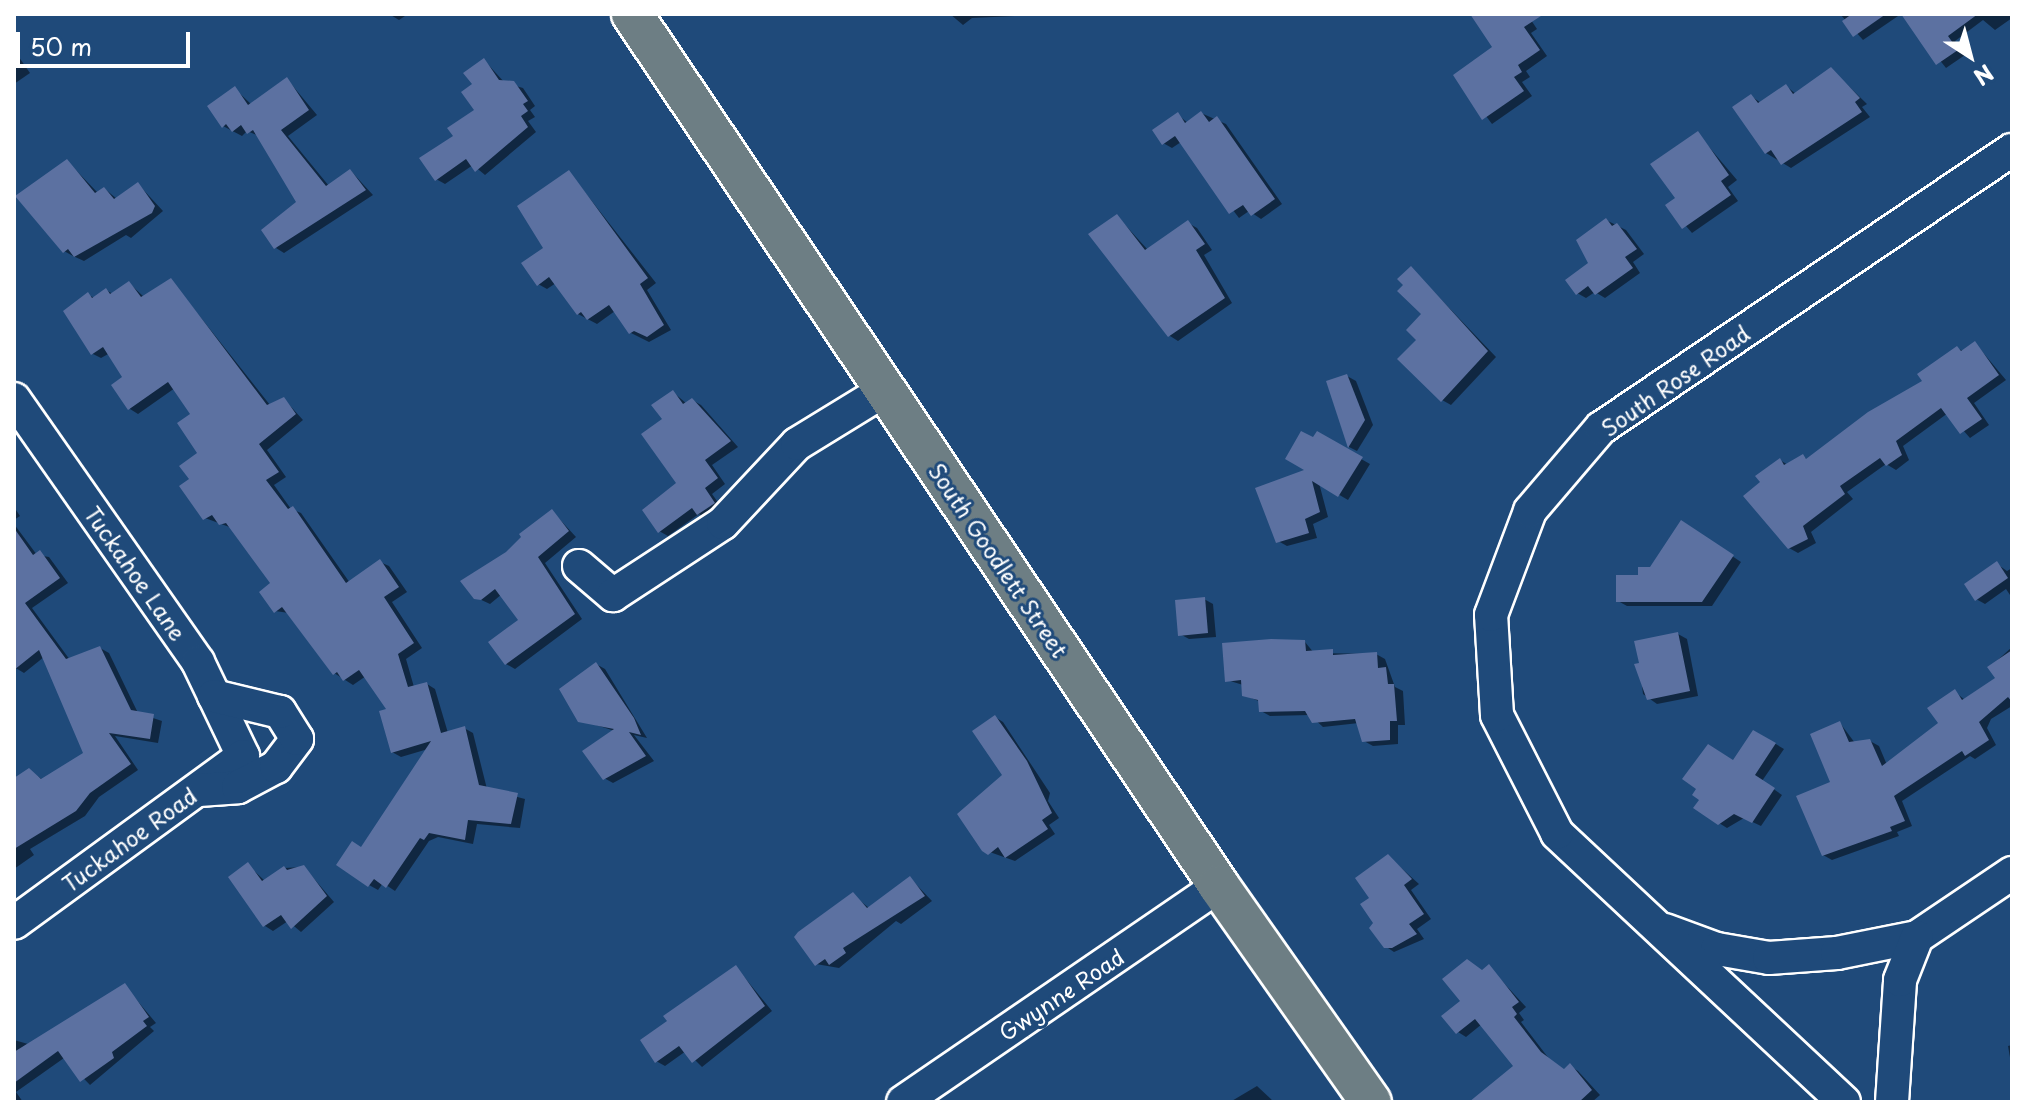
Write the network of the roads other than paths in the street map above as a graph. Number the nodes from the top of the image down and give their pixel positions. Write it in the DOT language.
graph roads {
  1 [pos="632,14"];
  2 [pos="2012,150"];
  3 [pos="885,390"];
  4 [pos="14,399"];
  5 [pos="579,566"];
  6 [pos="214,696"];
  7 [pos="243,756"];
  8 [pos="197,790"];
  9 [pos="2012,873"];
  10 [pos="1219,886"];
  11 [pos="14,923"];
  12 [pos="1651,925"];
  13 [pos="1917,937"];
  14 [pos="903,1102"];
  15 [pos="1371,1102"];
  16 [pos="1844,1102"];
  17 [pos="1892,1102"];
  1 -- 3 [label="main road, South Goodlett Street"];
  2 -- 12 [label="street, South Rose Road"];
  3 -- 5 [label="street"];
  3 -- 10 [label="main road, South Goodlett Street"];
  4 -- 6 [label="street, Tuckahoe Lane"];
  6 -- 7 [label="street, Tuckahoe Lane"];
  6 -- 8 [label="street"];
  7 -- 8 [label="street, Tuckahoe Road"];
  8 -- 11 [label="street, Tuckahoe Road"];
  9 -- 13 [label="street"];
  10 -- 14 [label="street, Gwynne Road"];
  10 -- 15 [label="main road, South Goodlett Street"];
  12 -- 13 [label="street"];
  12 -- 16 [label="street, South Rose Road"];
  13 -- 17 [label="street"];
}
